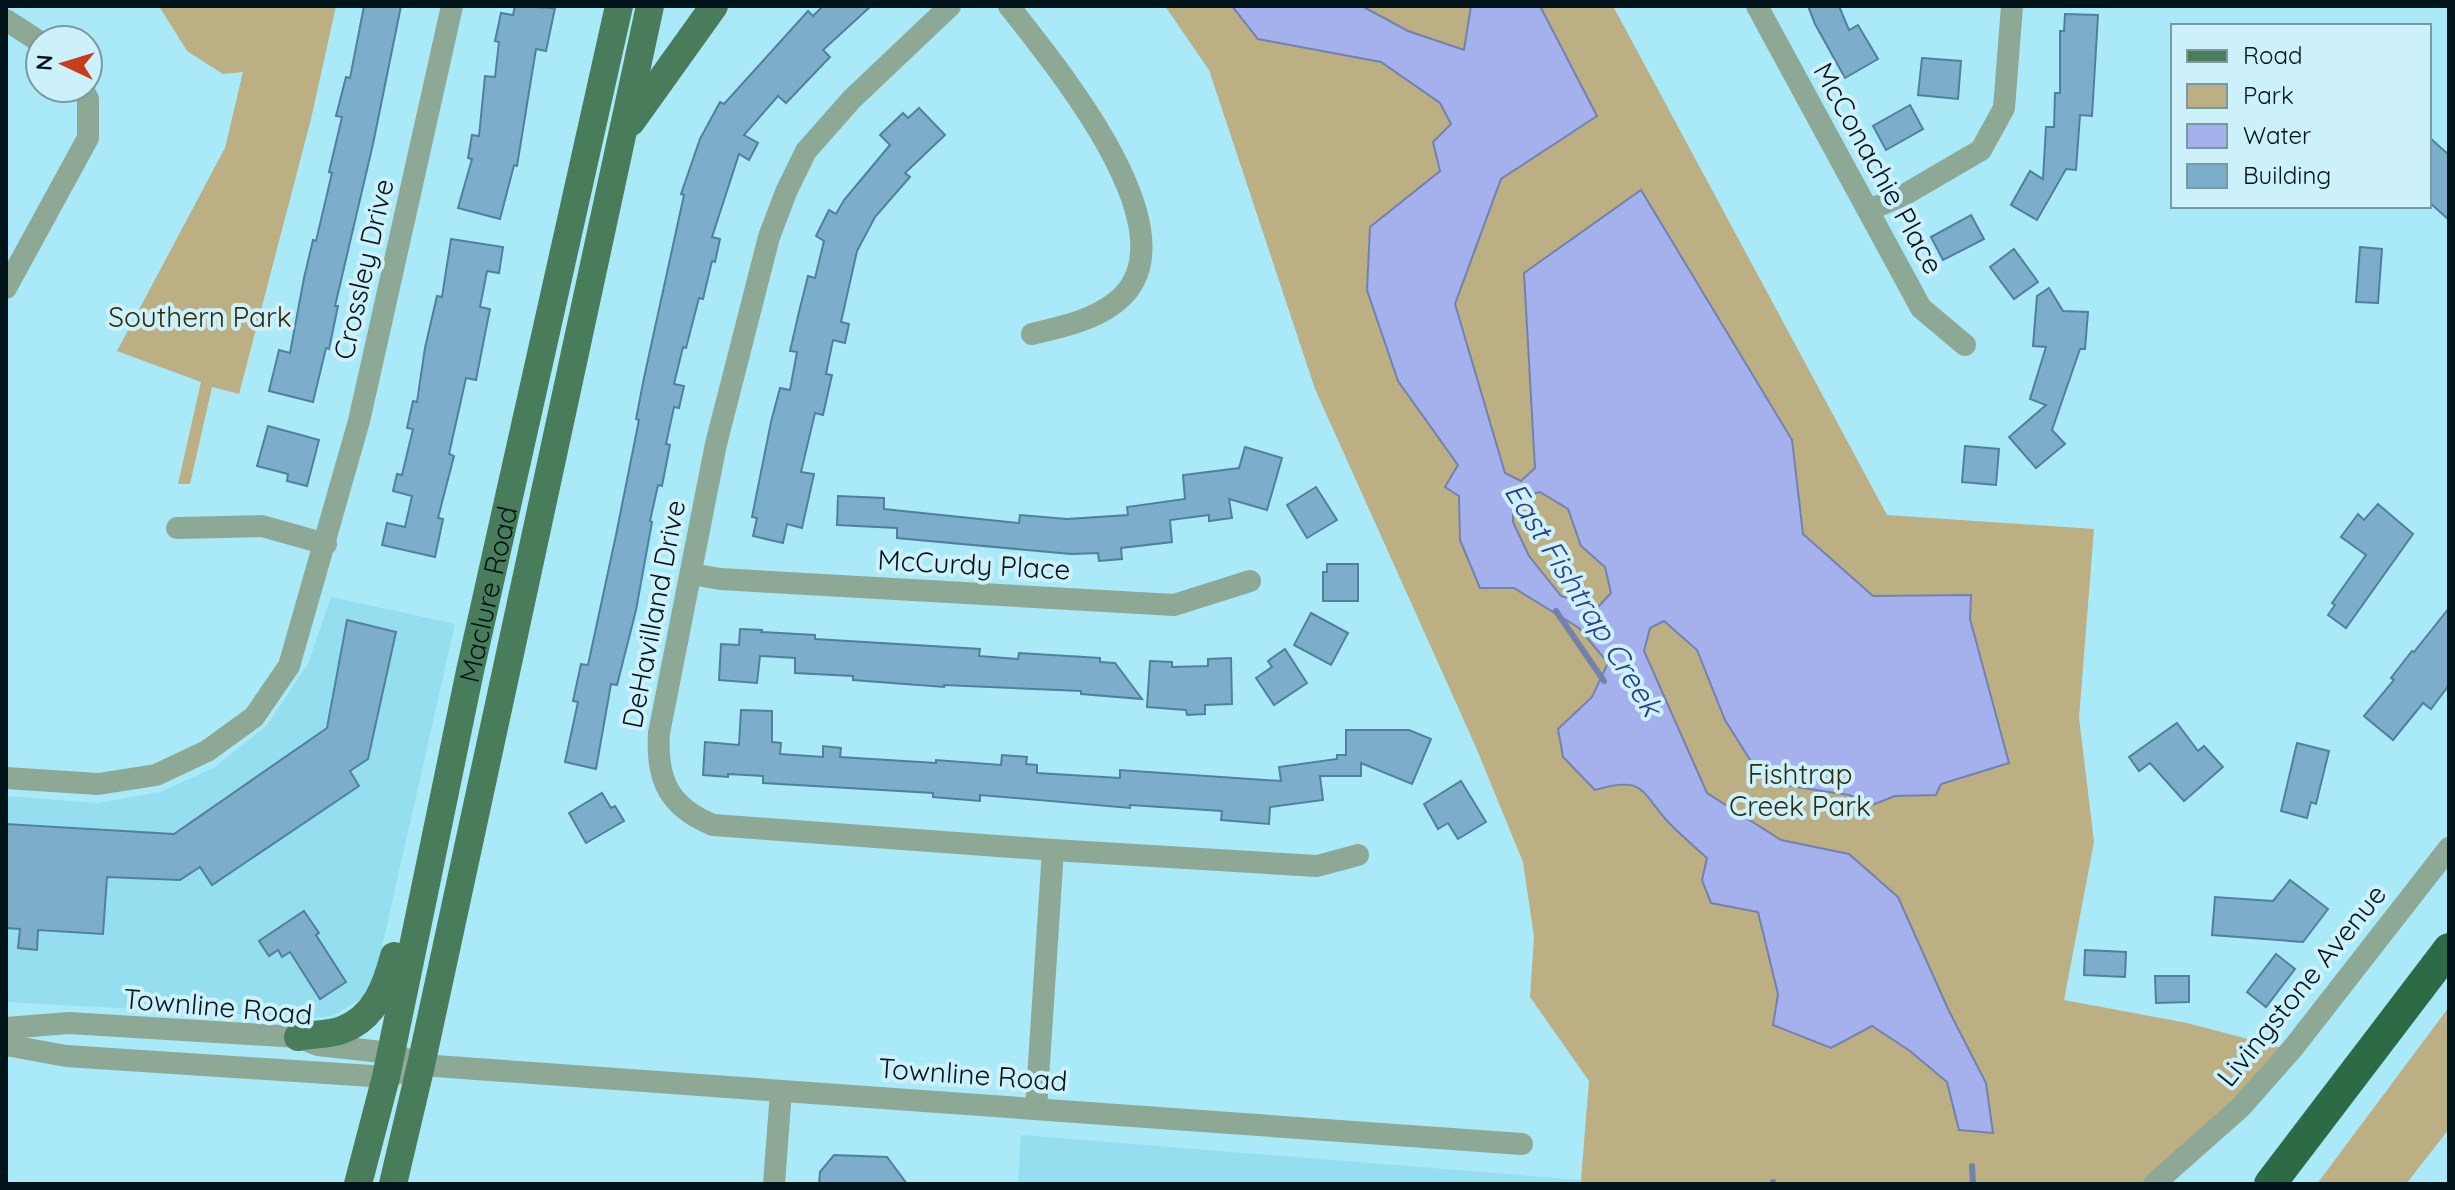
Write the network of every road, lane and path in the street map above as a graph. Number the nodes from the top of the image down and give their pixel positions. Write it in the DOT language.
graph roads {
  1 [pos="452,6"];
  2 [pos="619,6"];
  3 [pos="650,6"];
  4 [pos="714,6"];
  5 [pos="950,6"];
  6 [pos="1009,6"];
  7 [pos="1757,6"];
  8 [pos="2012,6"];
  9 [pos="6,20"];
  10 [pos="24,32"];
  11 [pos="88,104"];
  12 [pos="623,132"];
  13 [pos="1869,210"];
  14 [pos="6,288"];
  15 [pos="1032,334"];
  16 [pos="1965,345"];
  17 [pos="177,528"];
  18 [pos="326,544"];
  19 [pos="692,574"];
  20 [pos="1250,581"];
  21 [pos="6,778"];
  22 [pos="2449,848"];
  23 [pos="1053,850"];
  24 [pos="1358,855"];
  25 [pos="421,908"];
  26 [pos="2449,949"];
  27 [pos="6,1028"];
  28 [pos="298,1037"];
  29 [pos="6,1045"];
  30 [pos="389,1065"];
  31 [pos="421,1065"];
  32 [pos="781,1091"];
  33 [pos="1036,1109"];
  34 [pos="1522,1144"];
  35 [pos="358,1184"];
  36 [pos="393,1184"];
  37 [pos="774,1184"];
  38 [pos="2154,1184"];
  39 [pos="2270,1184"];
  1 -- 18 [label="street, Crossley Drive"];
  2 -- 25 [label="main road, Maclure Road"];
  3 -- 12 [label="main road, Maclure Road"];
  4 -- 12 [label="main road"];
  5 -- 19 [label="street, DeHavilland Drive"];
  6 -- 15 [label="street"];
  7 -- 13 [label="street, McConachie Place"];
  8 -- 13 [label="street"];
  9 -- 10 [label="street"];
  11 -- 14 [label="street"];
  12 -- 31 [label="main road, Maclure Road"];
  13 -- 16 [label="street, McConachie Place"];
  17 -- 18 [label="street"];
  18 -- 21 [label="street, Crossley Drive"];
  19 -- 20 [label="street, McCurdy Place"];
  19 -- 23 [label="street, DeHavilland Drive"];
  22 -- 38 [label="street, Livingstone Avenue"];
  23 -- 24 [label="street, DeHavilland Drive"];
  23 -- 33 [label="street"];
  25 -- 28 [label="main road"];
  25 -- 30 [label="main road, Maclure Road"];
  26 -- 39 [label="highway"];
  27 -- 28 [label="street, Townline Road"];
  28 -- 30 [label="street, Townline Road"];
  29 -- 30 [label="street, Townline Road"];
  30 -- 31 [label="street, Townline Road"];
  30 -- 35 [label="main road, Maclure Road"];
  31 -- 32 [label="street, Townline Road"];
  31 -- 36 [label="main road, Maclure Road"];
  32 -- 33 [label="street, Townline Road"];
  32 -- 37 [label="street"];
  33 -- 34 [label="street, Townline Road"];
}
